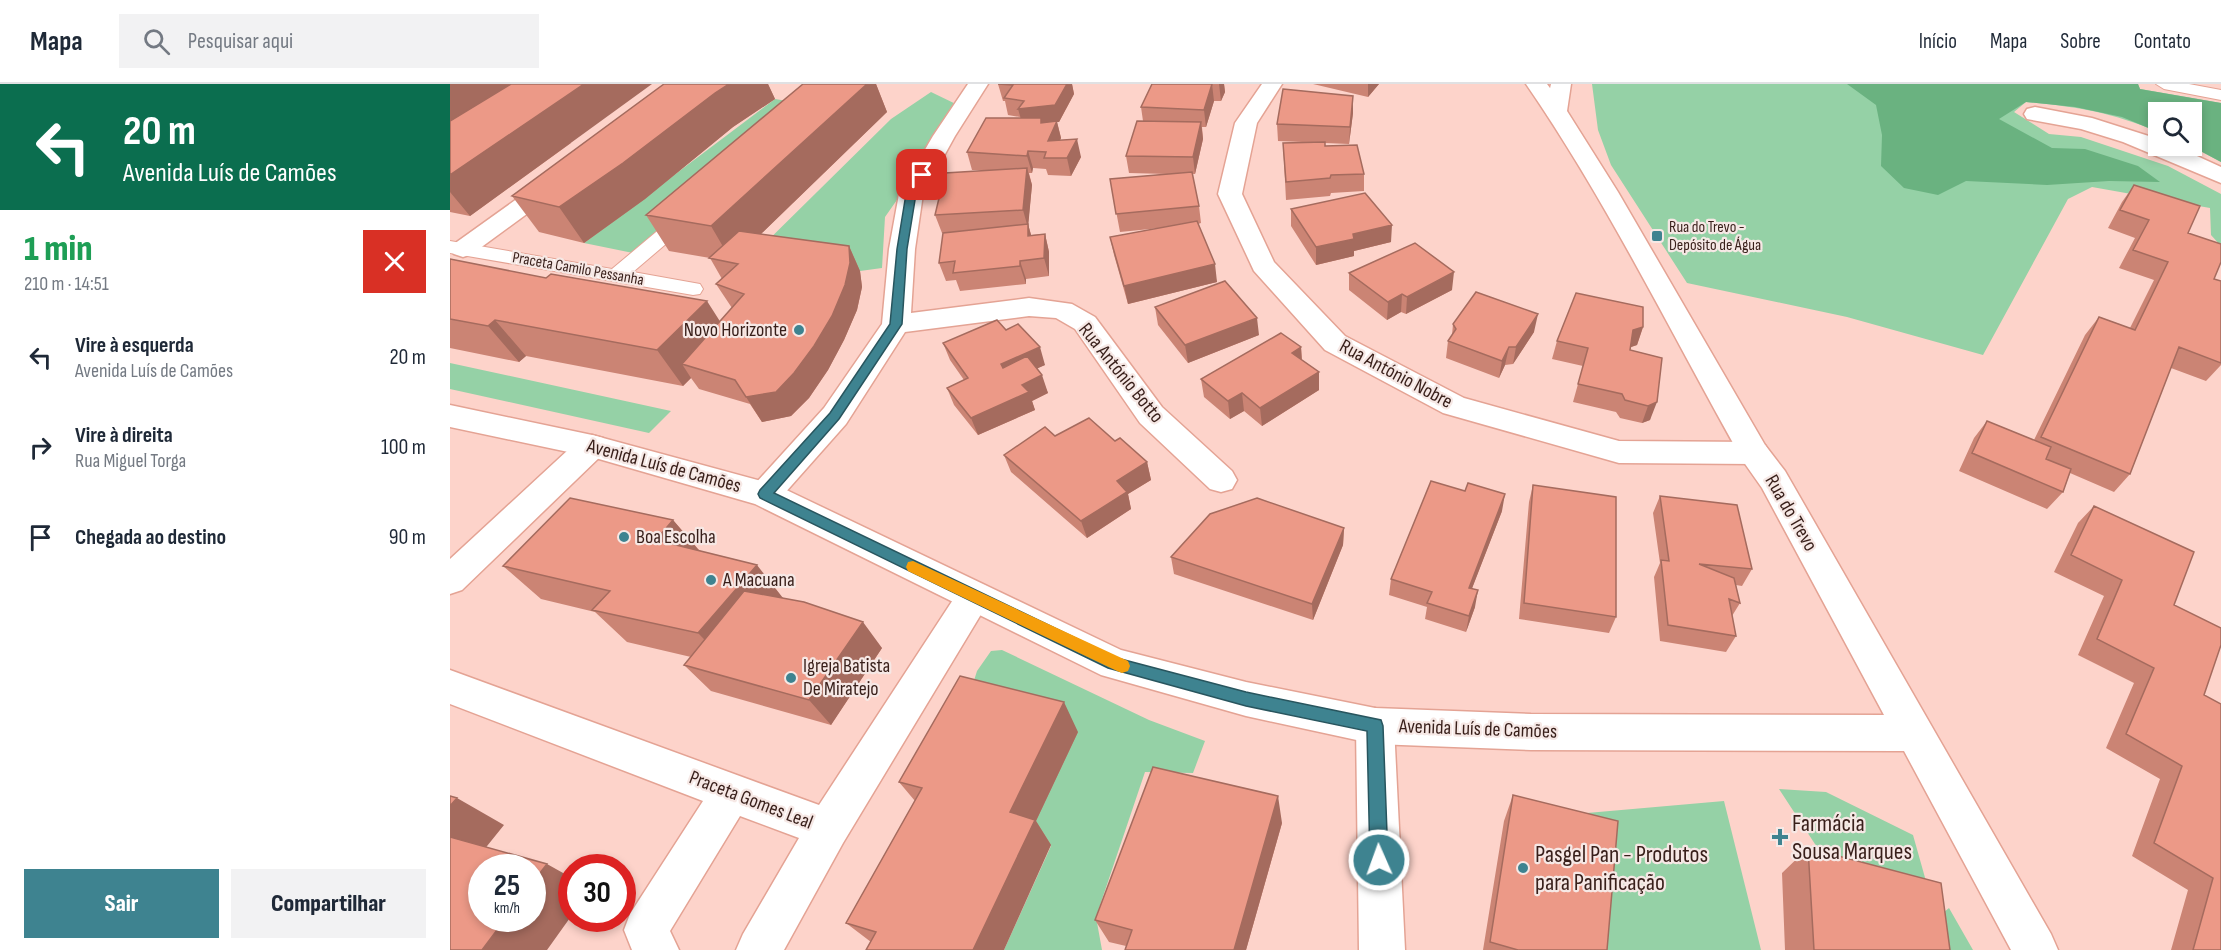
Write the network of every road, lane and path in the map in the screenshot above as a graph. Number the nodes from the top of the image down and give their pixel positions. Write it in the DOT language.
graph roads {
  1 [pos="1272,84"];
  2 [pos="1536,84"];
  3 [pos="2164,84"];
  4 [pos="969,85"];
  5 [pos="2221,95"];
  6 [pos="1559,98"];
  7 [pos="2035,114"];
  8 [pos="576,167"];
  9 [pos="2221,176"];
  10 [pos="699,206"];
  11 [pos="457,248"];
  12 [pos="616,276"];
  13 [pos="693,289"];
  14 [pos="896,324"];
  15 [pos="450,416"];
  16 [pos="592,446"];
  17 [pos="1754,453"];
  18 [pos="1221,480"];
  19 [pos="765,494"];
  20 [pos="450,580"];
  21 [pos="974,596"];
  22 [pos="450,687"];
  23 [pos="1375,726"];
  24 [pos="1914,733"];
  25 [pos="731,793"];
  26 [pos="828,829"];
  27 [pos="656,950"];
  28 [pos="759,950"];
  29 [pos="1382,950"];
  30 [pos="2035,950"];
  1 -- 17 [label="street, Rua António Nobre"];
  2 -- 6 [label="street, Rua do Trevo"];
  3 -- 5 [label="lane"];
  4 -- 14 [label="street"];
  6 -- 17 [label="street, Rua do Trevo"];
  7 -- 9 [label="street"];
  8 -- 11 [label="street, Praceta Camilo Pessanha"];
  10 -- 12 [label="lane"];
  11 -- 12 [label="lane, Praceta Camilo Pessanha"];
  12 -- 13 [label="lane, Praceta Camilo Pessanha"];
  14 -- 18 [label="street, Rua António Botto"];
  14 -- 19 [label="street"];
  15 -- 16 [label="street, Avenida Luís de Camões"];
  16 -- 19 [label="street, Avenida Luís de Camões"];
  16 -- 20 [label="street"];
  17 -- 24 [label="street, Rua do Trevo"];
  19 -- 21 [label="street, Avenida Luís de Camões"];
  21 -- 23 [label="street, Avenida Luís de Camões"];
  21 -- 26 [label="street, Praceta Gomes Leal"];
  22 -- 25 [label="street, Praceta Gomes Leal"];
  23 -- 24 [label="street, Avenida Luís de Camões"];
  23 -- 29 [label="street"];
  24 -- 30 [label="street, Rua do Trevo"];
  25 -- 26 [label="street, Praceta Gomes Leal"];
  25 -- 27 [label="street"];
  26 -- 28 [label="street"];
}
